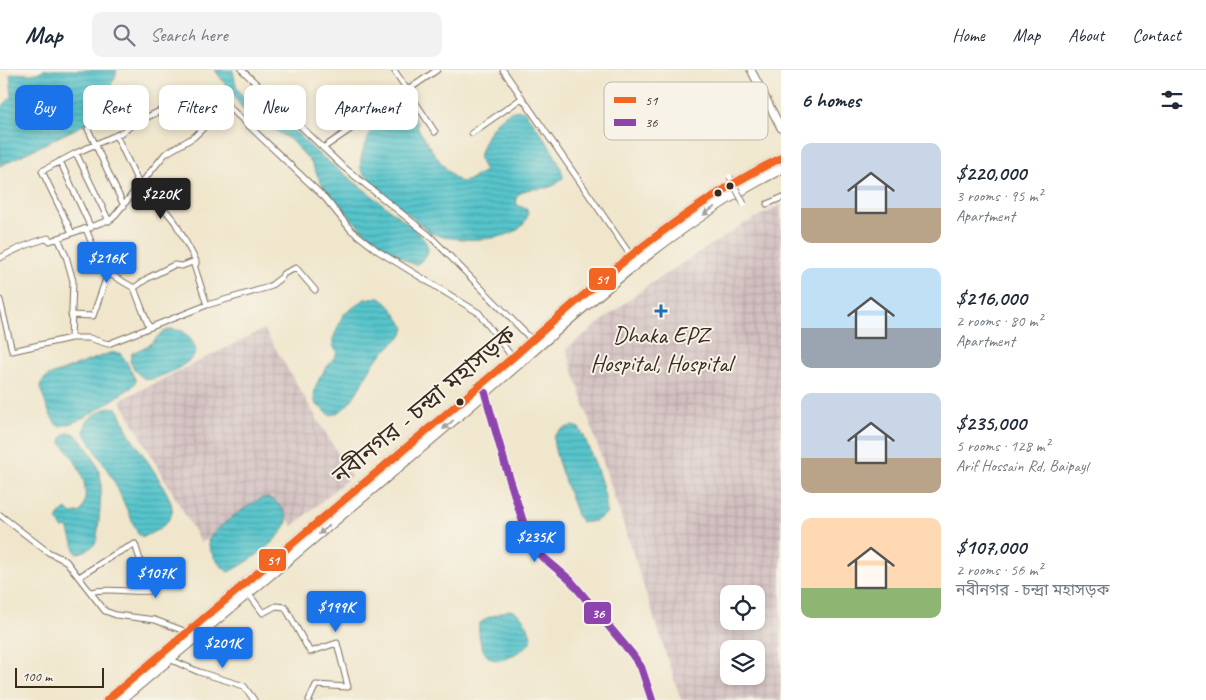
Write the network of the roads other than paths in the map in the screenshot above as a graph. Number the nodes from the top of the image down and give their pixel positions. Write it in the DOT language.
graph roads {
  1 [pos="242,70"];
  2 [pos="394,70"];
  3 [pos="437,70"];
  4 [pos="503,70"];
  5 [pos="751,70"];
  6 [pos="757,82"];
  7 [pos="404,85"];
  8 [pos="414,85"];
  9 [pos="522,98"];
  10 [pos="768,103"];
  11 [pos="418,106"];
  12 [pos="159,111"];
  13 [pos="781,128"];
  14 [pos="89,130"];
  15 [pos="349,130"];
  16 [pos="435,132"];
  17 [pos="472,133"];
  18 [pos="116,135"];
  19 [pos="94,144"];
  20 [pos="323,148"];
  21 [pos="76,153"];
  22 [pos="781,158"];
  23 [pos="60,161"];
  24 [pos="781,169"];
  25 [pos="730,177"];
  26 [pos="140,186"];
  27 [pos="781,198"];
  28 [pos="744,204"];
  29 [pos="767,204"];
  30 [pos="124,206"];
  31 [pos="109,221"];
  32 [pos="88,228"];
  33 [pos="72,233"];
  34 [pos="58,238"];
  35 [pos="632,257"];
  36 [pos="0,258"];
  37 [pos="196,261"];
  38 [pos="108,273"];
  39 [pos="134,288"];
  40 [pos="315,290"];
  41 [pos="0,300"];
  42 [pos="207,305"];
  43 [pos="71,315"];
  44 [pos="149,327"];
  45 [pos="70,338"];
  46 [pos="532,340"];
  47 [pos="512,357"];
  48 [pos="485,393"];
  49 [pos="0,515"];
  50 [pos="79,577"];
  51 [pos="91,592"];
  52 [pos="248,593"];
  53 [pos="187,632"];
  54 [pos="169,659"];
  55 [pos="127,698"];
  56 [pos="106,700"];
  57 [pos="254,700"];
  58 [pos="309,700"];
  59 [pos="652,700"];
  1 -- 20 [label="street"];
  2 -- 7 [label="street"];
  3 -- 8 [label="street"];
  4 -- 9 [label="street"];
  5 -- 6 [label="street"];
  9 -- 17 [label="street"];
  9 -- 35 [label="street"];
  10 -- 13 [label="street"];
  11 -- 16 [label="street"];
  12 -- 18 [label="street"];
  14 -- 19 [label="street"];
  15 -- 20 [label="street"];
  18 -- 19 [label="street"];
  18 -- 26 [label="street"];
  19 -- 21 [label="street"];
  19 -- 30 [label="street"];
  20 -- 46 [label="street"];
  21 -- 23 [label="street"];
  21 -- 31 [label="street"];
  22 -- 35 [label="highway, নবীনগর - চন্দ্রা মহাসড়ক"];
  23 -- 32 [label="street"];
  23 -- 33 [label="street"];
  24 -- 48 [label="highway, নবীনগর - চন্দ্রা মহাসড়ক, one-way"];
  25 -- 28 [label="street, bridge"];
  26 -- 30 [label="street"];
  26 -- 37 [label="street"];
  26 -- 47 [label="street"];
  27 -- 29 [label="street"];
  30 -- 31 [label="street"];
  31 -- 32 [label="street"];
  32 -- 33 [label="street"];
  32 -- 38 [label="street"];
  33 -- 34 [label="street"];
  34 -- 36 [label="street"];
  34 -- 43 [label="street"];
  35 -- 46 [label="highway, নবীনগর - চন্দ্রা মহাসড়ক"];
  37 -- 39 [label="street"];
  37 -- 42 [label="street"];
  38 -- 39 [label="street"];
  38 -- 43 [label="street"];
  39 -- 44 [label="street"];
  40 -- 42 [label="street"];
  41 -- 45 [label="street"];
  42 -- 44 [label="street"];
  43 -- 45 [label="street"];
  44 -- 45 [label="street"];
  46 -- 47 [label="highway, নবীনগর - চন্দ্রা মহাসড়ক"];
  47 -- 53 [label="highway, নবীনগর - চন্দ্রা মহাসড়ক"];
  48 -- 52 [label="highway, নবীনগর - চন্দ্রা মহাসড়ক, one-way"];
  48 -- 59 [label="street"];
  49 -- 50 [label="street"];
  50 -- 51 [label="street"];
  50 -- 51 [label="street"];
  51 -- 53 [label="street"];
  52 -- 54 [label="highway, নবীনগর - চন্দ্রা মহাসড়ক"];
  52 -- 58 [label="street"];
  53 -- 56 [label="highway, নবীনগর - চন্দ্রা মহাসড়ক"];
  54 -- 55 [label="highway, নবীনগর - চন্দ্রা মহাসড়ক"];
  54 -- 57 [label="street"];
}
